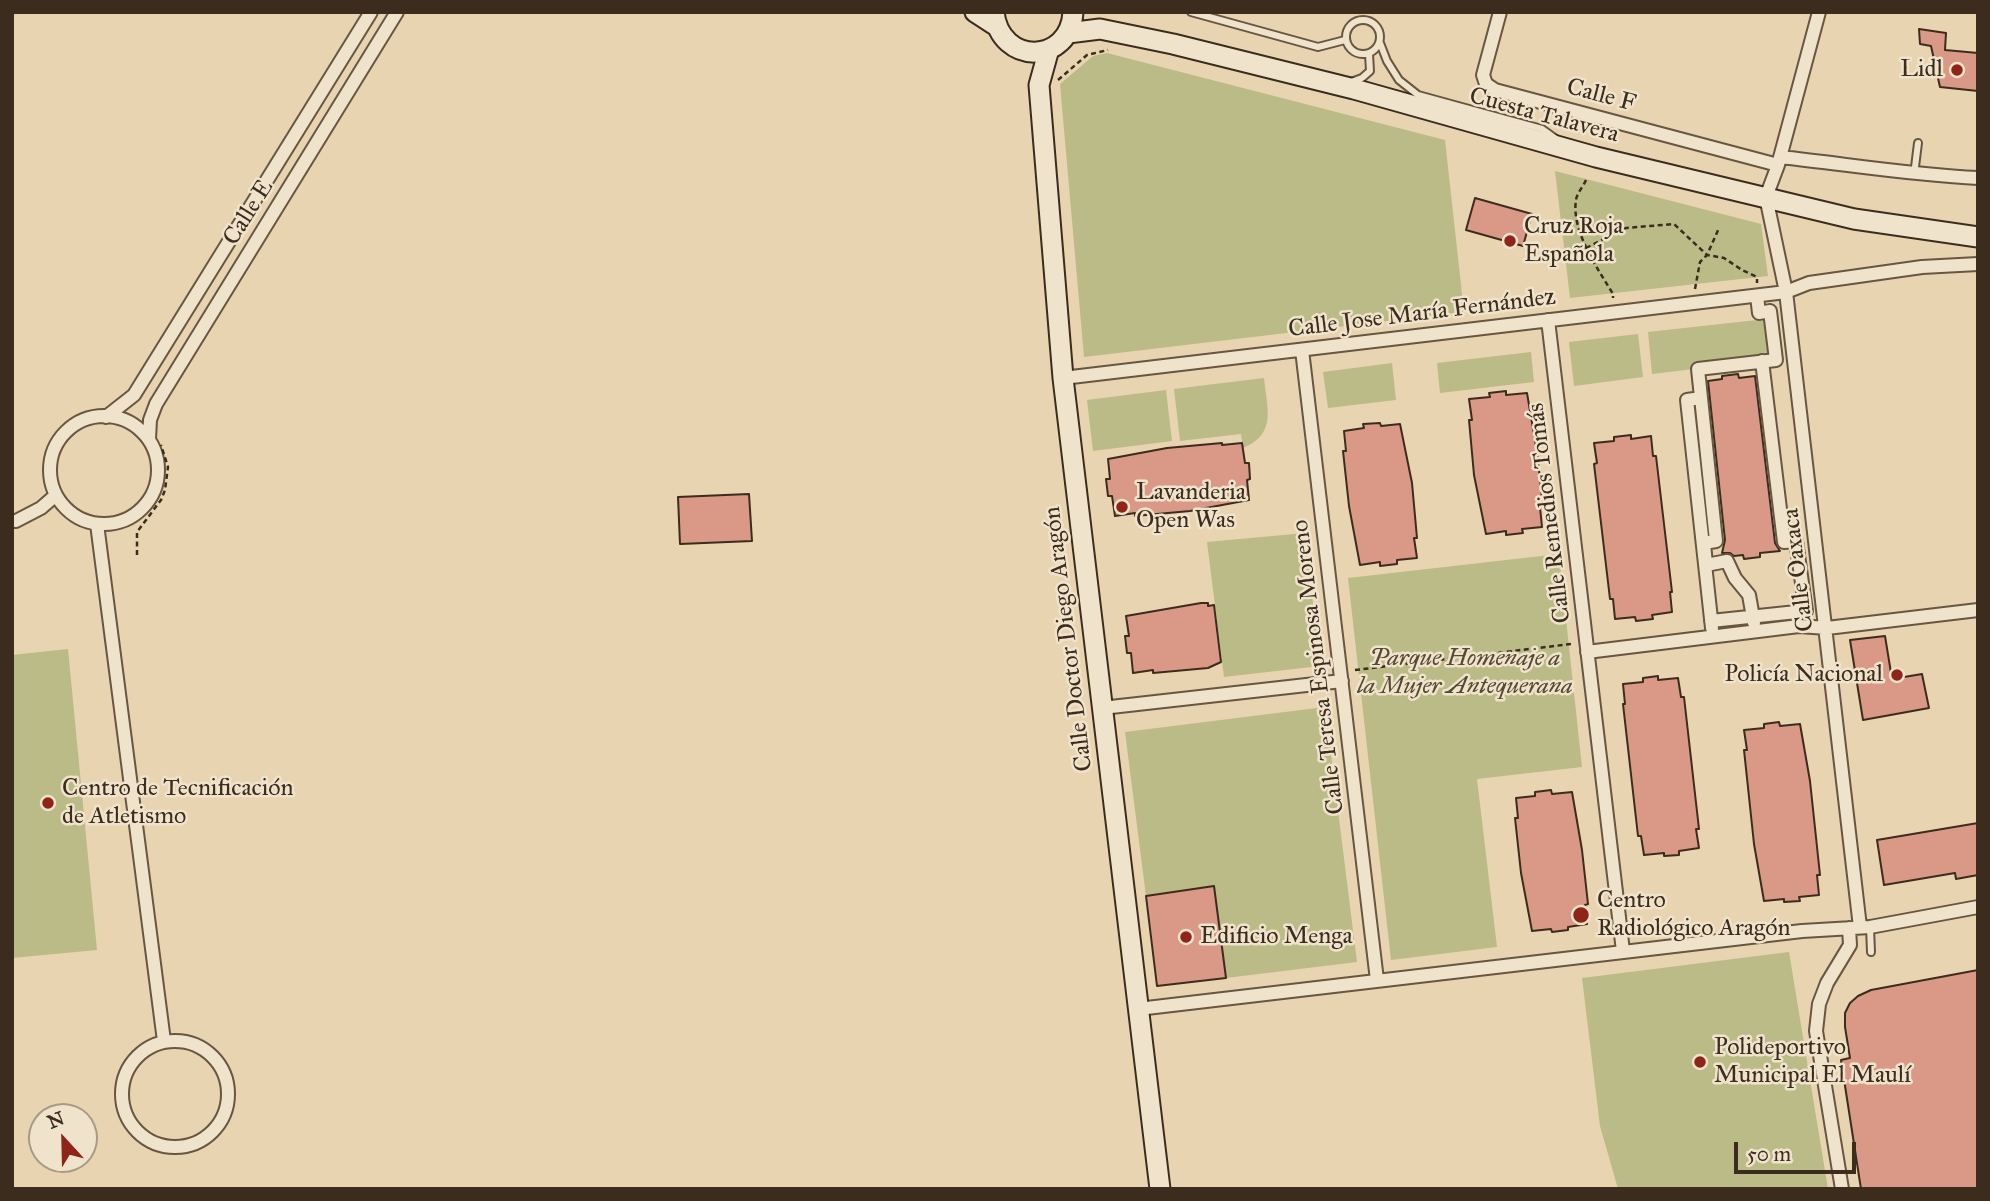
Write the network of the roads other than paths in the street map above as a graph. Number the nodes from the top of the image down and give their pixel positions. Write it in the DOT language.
graph roads {
  1 [pos="371,12"];
  2 [pos="397,12"];
  3 [pos="975,12"];
  4 [pos="1073,12"];
  5 [pos="1078,12"];
  6 [pos="1191,12"];
  7 [pos="1357,12"];
  8 [pos="1369,12"];
  9 [pos="1500,12"];
  10 [pos="1819,12"];
  11 [pos="995,19"];
  12 [pos="1374,24"];
  13 [pos="1350,25"];
  14 [pos="1100,29"];
  15 [pos="1068,33"];
  16 [pos="1345,40"];
  17 [pos="1380,43"];
  18 [pos="1049,49"];
  19 [pos="1024,51"];
  20 [pos="1369,54"];
  21 [pos="1039,83"];
  22 [pos="1332,84"];
  23 [pos="1918,143"];
  24 [pos="1565,148"];
  25 [pos="1779,161"];
  26 [pos="1914,175"];
  27 [pos="1978,178"];
  28 [pos="1766,197"];
  29 [pos="1978,237"];
  30 [pos="1978,264"];
  31 [pos="1786,292"];
  32 [pos="1757,296"];
  33 [pos="1548,320"];
  34 [pos="1302,349"];
  35 [pos="1762,361"];
  36 [pos="1063,378"];
  37 [pos="1700,398"];
  38 [pos="106,417"];
  39 [pos="154,439"];
  40 [pos="1706,446"];
  41 [pos="1691,448"];
  42 [pos="1710,489"];
  43 [pos="1696,492"];
  44 [pos="56,495"];
  45 [pos="16,521"];
  46 [pos="97,524"];
  47 [pos="1978,610"];
  48 [pos="1753,620"];
  49 [pos="1827,628"];
  50 [pos="1587,647"];
  51 [pos="1341,676"];
  52 [pos="1101,708"];
  53 [pos="1978,907"];
  54 [pos="1860,927"];
  55 [pos="1623,951"];
  56 [pos="1871,952"];
  57 [pos="1377,980"];
  58 [pos="1138,1009"];
  59 [pos="164,1041"];
  60 [pos="1160,1189"];
  61 [pos="1842,1189"];
  1 -- 38 [label="street, Calle E"];
  2 -- 39 [label="street, Calle E"];
  3 -- 11 [label="street"];
  4 -- 15 [label="street"];
  5 -- 14 [label="street, Cuesta Talavera"];
  6 -- 16 [label="lane"];
  7 -- 13 [label="lane"];
  8 -- 12 [label="lane"];
  9 -- 25 [label="street, Calle F"];
  10 -- 25 [label="street"];
  11 -- 19 [label="street"];
  12 -- 13 [label="lane"];
  12 -- 17 [label="lane"];
  13 -- 16 [label="lane"];
  14 -- 15 [label="street, Cuesta Talavera"];
  14 -- 22 [label="street, Cuesta Talavera"];
  15 -- 18 [label="street"];
  16 -- 20 [label="lane"];
  17 -- 20 [label="lane"];
  17 -- 24 [label="lane"];
  18 -- 19 [label="street"];
  18 -- 21 [label="street, Calle Doctor Diego Aragón"];
  19 -- 21 [label="street, Calle Doctor Diego Aragón"];
  20 -- 22 [label="lane"];
  21 -- 36 [label="street, Calle Doctor Diego Aragón"];
  22 -- 24 [label="street, Cuesta Talavera"];
  23 -- 26 [label="lane"];
  24 -- 28 [label="street, Cuesta Talavera"];
  25 -- 26 [label="street"];
  25 -- 28 [label="street"];
  26 -- 27 [label="street"];
  28 -- 29 [label="street, Cuesta Talavera"];
  28 -- 31 [label="street, Calle Oaxaca"];
  30 -- 31 [label="street, Calle Jose María Fernández"];
  31 -- 32 [label="street, Calle Jose María Fernández"];
  31 -- 49 [label="street, Calle Oaxaca"];
  32 -- 33 [label="street, Calle Jose María Fernández"];
  32 -- 35 [label="street"];
  33 -- 34 [label="street, Calle Jose María Fernández"];
  33 -- 50 [label="street, Calle Remedios Tomás"];
  34 -- 36 [label="street, Calle Jose María Fernández"];
  34 -- 51 [label="street, Calle Teresa Espinosa Moreno"];
  35 -- 37 [label="street"];
  35 -- 48 [label="street"];
  36 -- 52 [label="street, Calle Doctor Diego Aragón"];
  37 -- 40 [label="street"];
  37 -- 41 [label="street"];
  38 -- 39 [label="street"];
  38 -- 44 [label="street"];
  39 -- 46 [label="street"];
  40 -- 41 [label="street"];
  40 -- 42 [label="street"];
  41 -- 43 [label="street"];
  42 -- 43 [label="street"];
  42 -- 48 [label="street"];
  43 -- 48 [label="street"];
  44 -- 45 [label="street"];
  44 -- 46 [label="street"];
  46 -- 59 [label="street"];
  47 -- 49 [label="street"];
  49 -- 50 [label="street"];
  49 -- 54 [label="street, Calle Oaxaca"];
  50 -- 55 [label="street, Calle Remedios Tomás"];
  51 -- 52 [label="street"];
  51 -- 57 [label="street, Calle Teresa Espinosa Moreno"];
  52 -- 58 [label="street, Calle Doctor Diego Aragón"];
  53 -- 54 [label="street"];
  54 -- 55 [label="street"];
  54 -- 56 [label="lane"];
  54 -- 61 [label="street, Calle Oaxaca"];
  55 -- 57 [label="street"];
  57 -- 58 [label="street"];
  58 -- 60 [label="street, Calle Doctor Diego Aragón"];
  59 -- 59 [label="street"];
}
